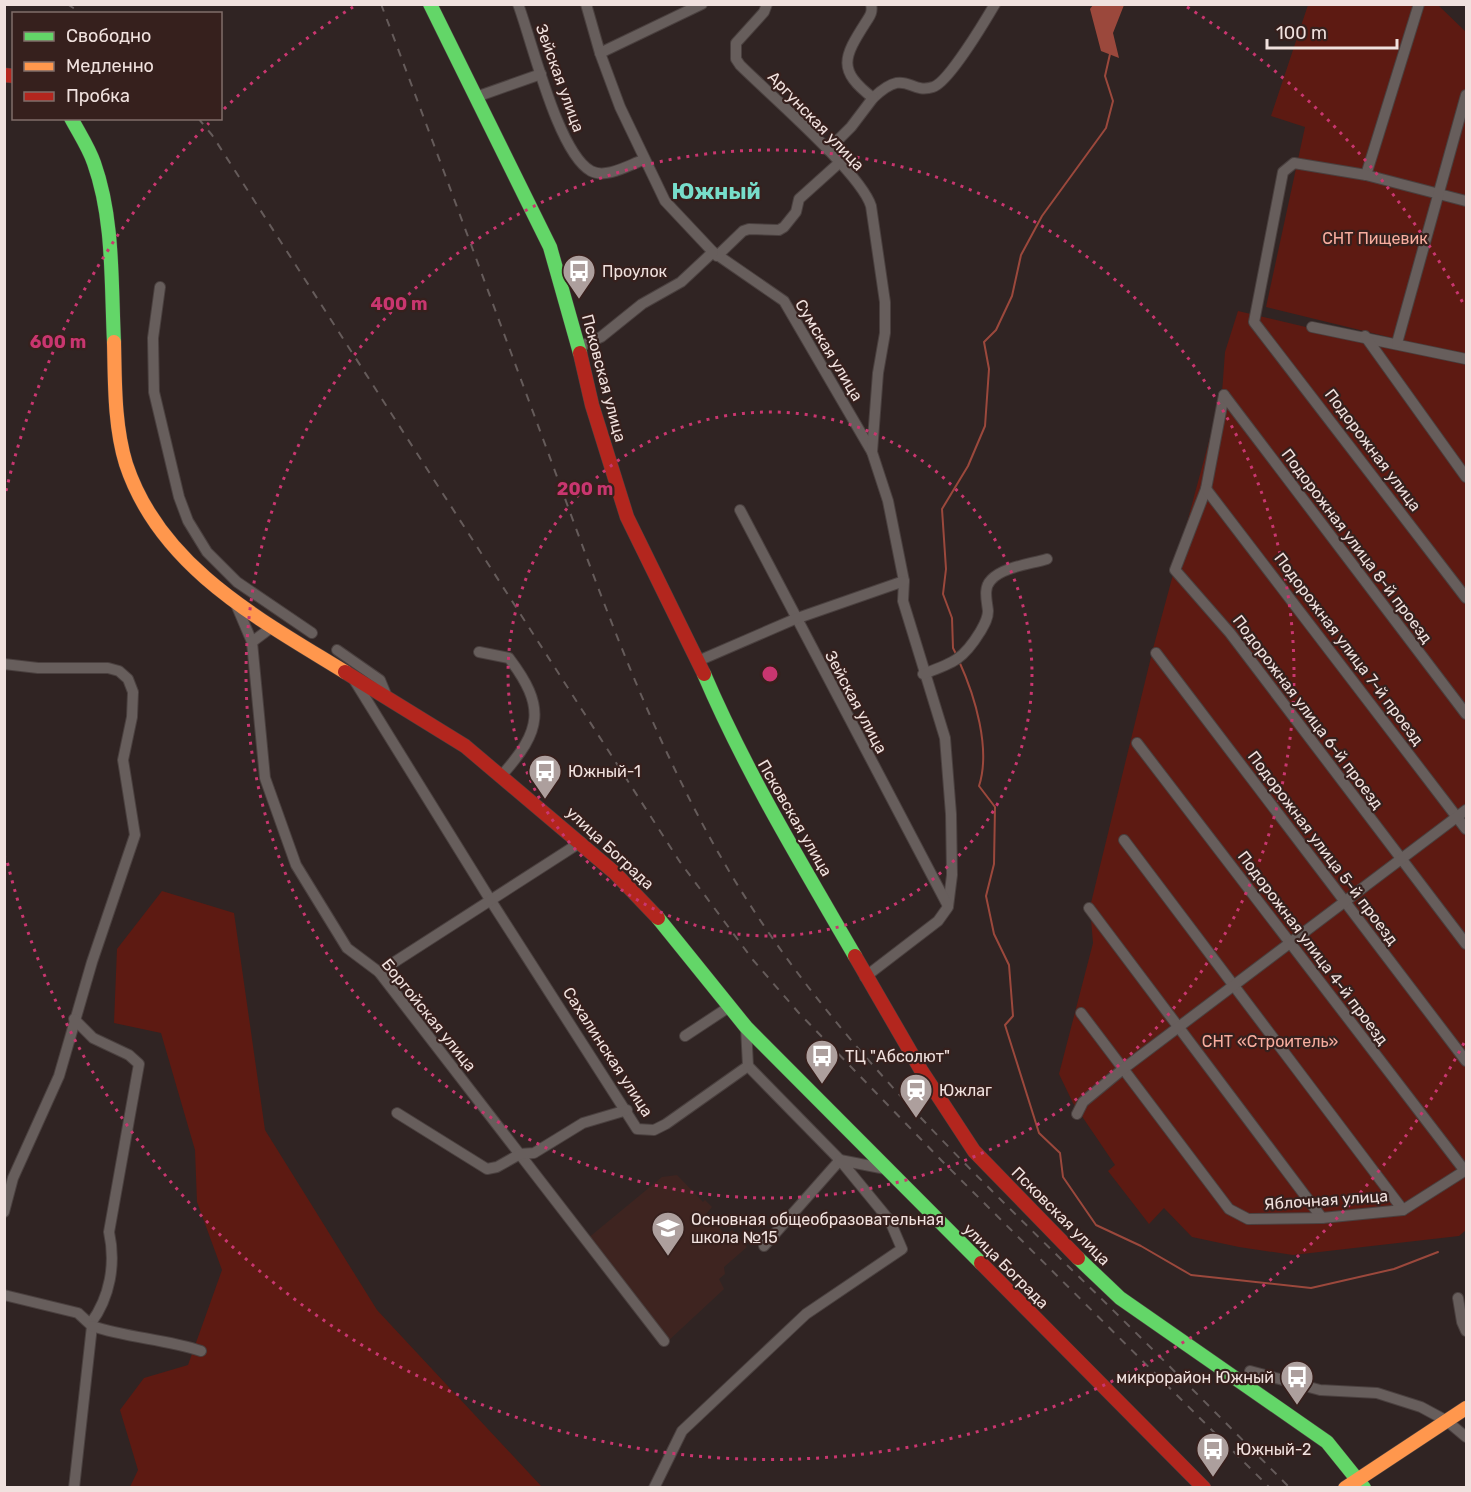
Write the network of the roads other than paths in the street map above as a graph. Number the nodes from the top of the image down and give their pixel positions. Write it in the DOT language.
graph roads {
  1 [pos="430,4"];
  2 [pos="518,4"];
  3 [pos="586,4"];
  4 [pos="702,4"];
  5 [pos="767,4"];
  6 [pos="871,4"];
  7 [pos="995,4"];
  8 [pos="1419,4"];
  9 [pos="686,8"];
  10 [pos="600,53"];
  11 [pos="541,74"];
  12 [pos="1467,95"];
  13 [pos="476,97"];
  14 [pos="873,98"];
  15 [pos="72,120"];
  16 [pos="828,150"];
  17 [pos="644,160"];
  18 [pos="839,163"];
  19 [pos="1366,175"];
  20 [pos="1438,195"];
  21 [pos="1467,201"];
  22 [pos="715,254"];
  23 [pos="160,287"];
  24 [pos="1312,327"];
  25 [pos="1365,336"];
  26 [pos="1397,343"];
  27 [pos="579,347"];
  28 [pos="1466,358"];
  29 [pos="872,452"];
  30 [pos="1467,477"];
  31 [pos="1206,489"];
  32 [pos="740,510"];
  33 [pos="210,556"];
  34 [pos="1047,559"];
  35 [pos="192,568"];
  36 [pos="904,581"];
  37 [pos="1467,598"];
  38 [pos="235,602"];
  39 [pos="795,619"];
  40 [pos="272,627"];
  41 [pos="312,633"];
  42 [pos="252,642"];
  43 [pos="337,650"];
  44 [pos="479,652"];
  45 [pos="1156,653"];
  46 [pos="698,661"];
  47 [pos="4,664"];
  48 [pos="923,674"];
  49 [pos="351,675"];
  50 [pos="387,697"];
  51 [pos="1467,714"];
  52 [pos="1137,743"];
  53 [pos="502,775"];
  54 [pos="1467,810"];
  55 [pos="1457,817"];
  56 [pos="1467,829"];
  57 [pos="1124,840"];
  58 [pos="581,842"];
  59 [pos="1403,860"];
  60 [pos="491,901"];
  61 [pos="1345,901"];
  62 [pos="948,907"];
  63 [pos="1089,908"];
  64 [pos="1290,942"];
  65 [pos="1467,944"];
  66 [pos="379,972"];
  67 [pos="866,977"];
  68 [pos="1236,985"];
  69 [pos="729,1007"];
  70 [pos="1081,1013"];
  71 [pos="74,1019"];
  72 [pos="746,1027"];
  73 [pos="1179,1028"];
  74 [pos="685,1036"];
  75 [pos="1467,1062"];
  76 [pos="748,1066"];
  77 [pos="1123,1070"];
  78 [pos="627,1110"];
  79 [pos="397,1113"];
  80 [pos="1077,1114"];
  81 [pos="520,1154"];
  82 [pos="840,1160"];
  83 [pos="886,1169"];
  84 [pos="1466,1170"];
  85 [pos="1403,1210"];
  86 [pos="4,1212"];
  87 [pos="1322,1218"];
  88 [pos="764,1245"];
  89 [pos="4,1295"];
  90 [pos="1458,1298"];
  91 [pos="91,1324"];
  92 [pos="1467,1331"];
  93 [pos="664,1341"];
  94 [pos="201,1351"];
  95 [pos="1250,1371"];
  96 [pos="1467,1408"];
  97 [pos="1447,1421"];
  98 [pos="1467,1437"];
  99 [pos="1361,1483"];
  100 [pos="74,1488"];
  101 [pos="654,1488"];
  102 [pos="1204,1488"];
  103 [pos="1345,1488"];
  1 -- 13 [label="street, Псковская улица"];
  2 -- 11 [label="street, Зейская улица"];
  3 -- 10 [label="street, Сумская улица"];
  4 -- 9 [label="street"];
  5 -- 16 [label="street, Аргунская улица"];
  6 -- 14 [label="street"];
  7 -- 14 [label="street"];
  8 -- 19 [label="street"];
  9 -- 10 [label="street"];
  10 -- 17 [label="street, Сумская улица"];
  11 -- 13 [label="street"];
  11 -- 17 [label="street, Зейская улица"];
  12 -- 20 [label="street"];
  13 -- 27 [label="street, Псковская улица"];
  14 -- 16 [label="street"];
  15 -- 35 [label="street, улица Бограда"];
  16 -- 18 [label="street, Аргунская улица"];
  17 -- 22 [label="street, Сумская улица"];
  18 -- 22 [label="street"];
  18 -- 29 [label="street, Аргунская улица"];
  19 -- 20 [label="street"];
  19 -- 37 [label="street, Подорожная улица"];
  20 -- 21 [label="street"];
  20 -- 26 [label="street"];
  22 -- 27 [label="street"];
  22 -- 29 [label="street, Сумская улица"];
  23 -- 33 [label="street"];
  24 -- 25 [label="street"];
  25 -- 26 [label="street"];
  25 -- 30 [label="street"];
  26 -- 28 [label="street"];
  27 -- 46 [label="street, Псковская улица"];
  29 -- 36 [label="street"];
  31 -- 51 [label="street, Подорожная улица 8-й проезд"];
  31 -- 55 [label="street, Подорожная улица 7-й проезд"];
  31 -- 59 [label="street, Подорожная улица 6-й проезд"];
  32 -- 39 [label="street, Зейская улица"];
  33 -- 35 [label="street"];
  33 -- 41 [label="street"];
  34 -- 48 [label="street"];
  35 -- 38 [label="street, улица Бограда"];
  36 -- 39 [label="street"];
  36 -- 48 [label="street"];
  38 -- 40 [label="street, улица Бограда"];
  38 -- 42 [label="street, Боргойская улица"];
  39 -- 46 [label="street"];
  39 -- 62 [label="street, Зейская улица"];
  40 -- 42 [label="street"];
  40 -- 49 [label="street, улица Бограда"];
  42 -- 66 [label="street, Боргойская улица"];
  43 -- 50 [label="street"];
  44 -- 53 [label="street"];
  45 -- 61 [label="street, Подорожная улица 5-й проезд"];
  46 -- 67 [label="street, Псковская улица"];
  47 -- 71 [label="street"];
  48 -- 62 [label="street"];
  49 -- 50 [label="street, улица Бограда"];
  49 -- 60 [label="street, Сахалинская улица"];
  50 -- 53 [label="street, улица Бограда"];
  52 -- 64 [label="street, Подорожная улица 4-й проезд"];
  53 -- 58 [label="street, улица Бограда"];
  54 -- 55 [label="street"];
  55 -- 56 [label="street, Подорожная улица 7-й проезд"];
  55 -- 59 [label="street"];
  57 -- 68 [label="street"];
  58 -- 60 [label="street"];
  58 -- 69 [label="street, улица Бограда"];
  59 -- 61 [label="street"];
  59 -- 65 [label="street, Подорожная улица 6-й проезд"];
  60 -- 66 [label="street"];
  60 -- 78 [label="street, Сахалинская улица"];
  61 -- 64 [label="street"];
  61 -- 75 [label="street, Подорожная улица 5-й проезд"];
  62 -- 67 [label="street"];
  63 -- 73 [label="street"];
  64 -- 68 [label="street"];
  64 -- 84 [label="street, Подорожная улица 4-й проезд"];
  66 -- 81 [label="street, Боргойская улица"];
  67 -- 99 [label="street, Псковская улица"];
  68 -- 73 [label="street"];
  68 -- 85 [label="street"];
  69 -- 72 [label="street, улица Бограда"];
  69 -- 74 [label="street"];
  70 -- 77 [label="street"];
  71 -- 86 [label="street"];
  71 -- 91 [label="street"];
  72 -- 76 [label="street"];
  72 -- 83 [label="street, улица Бограда"];
  73 -- 77 [label="street"];
  73 -- 87 [label="street"];
  76 -- 78 [label="street, Сахалинская улица"];
  76 -- 82 [label="street"];
  77 -- 80 [label="street"];
  77 -- 87 [label="street, Яблочная улица"];
  78 -- 81 [label="street"];
  79 -- 81 [label="street"];
  81 -- 93 [label="street, Боргойская улица"];
  82 -- 83 [label="street"];
  82 -- 88 [label="street"];
  82 -- 101 [label="street"];
  83 -- 102 [label="street, улица Бограда"];
  84 -- 85 [label="street, Яблочная улица"];
  85 -- 87 [label="street, Яблочная улица"];
  89 -- 91 [label="street"];
  90 -- 92 [label="street"];
  91 -- 94 [label="street"];
  91 -- 100 [label="street"];
  95 -- 97 [label="street"];
  96 -- 97 [label="street"];
  97 -- 98 [label="street"];
  97 -- 99 [label="street"];
  99 -- 103 [label="street"];
}
